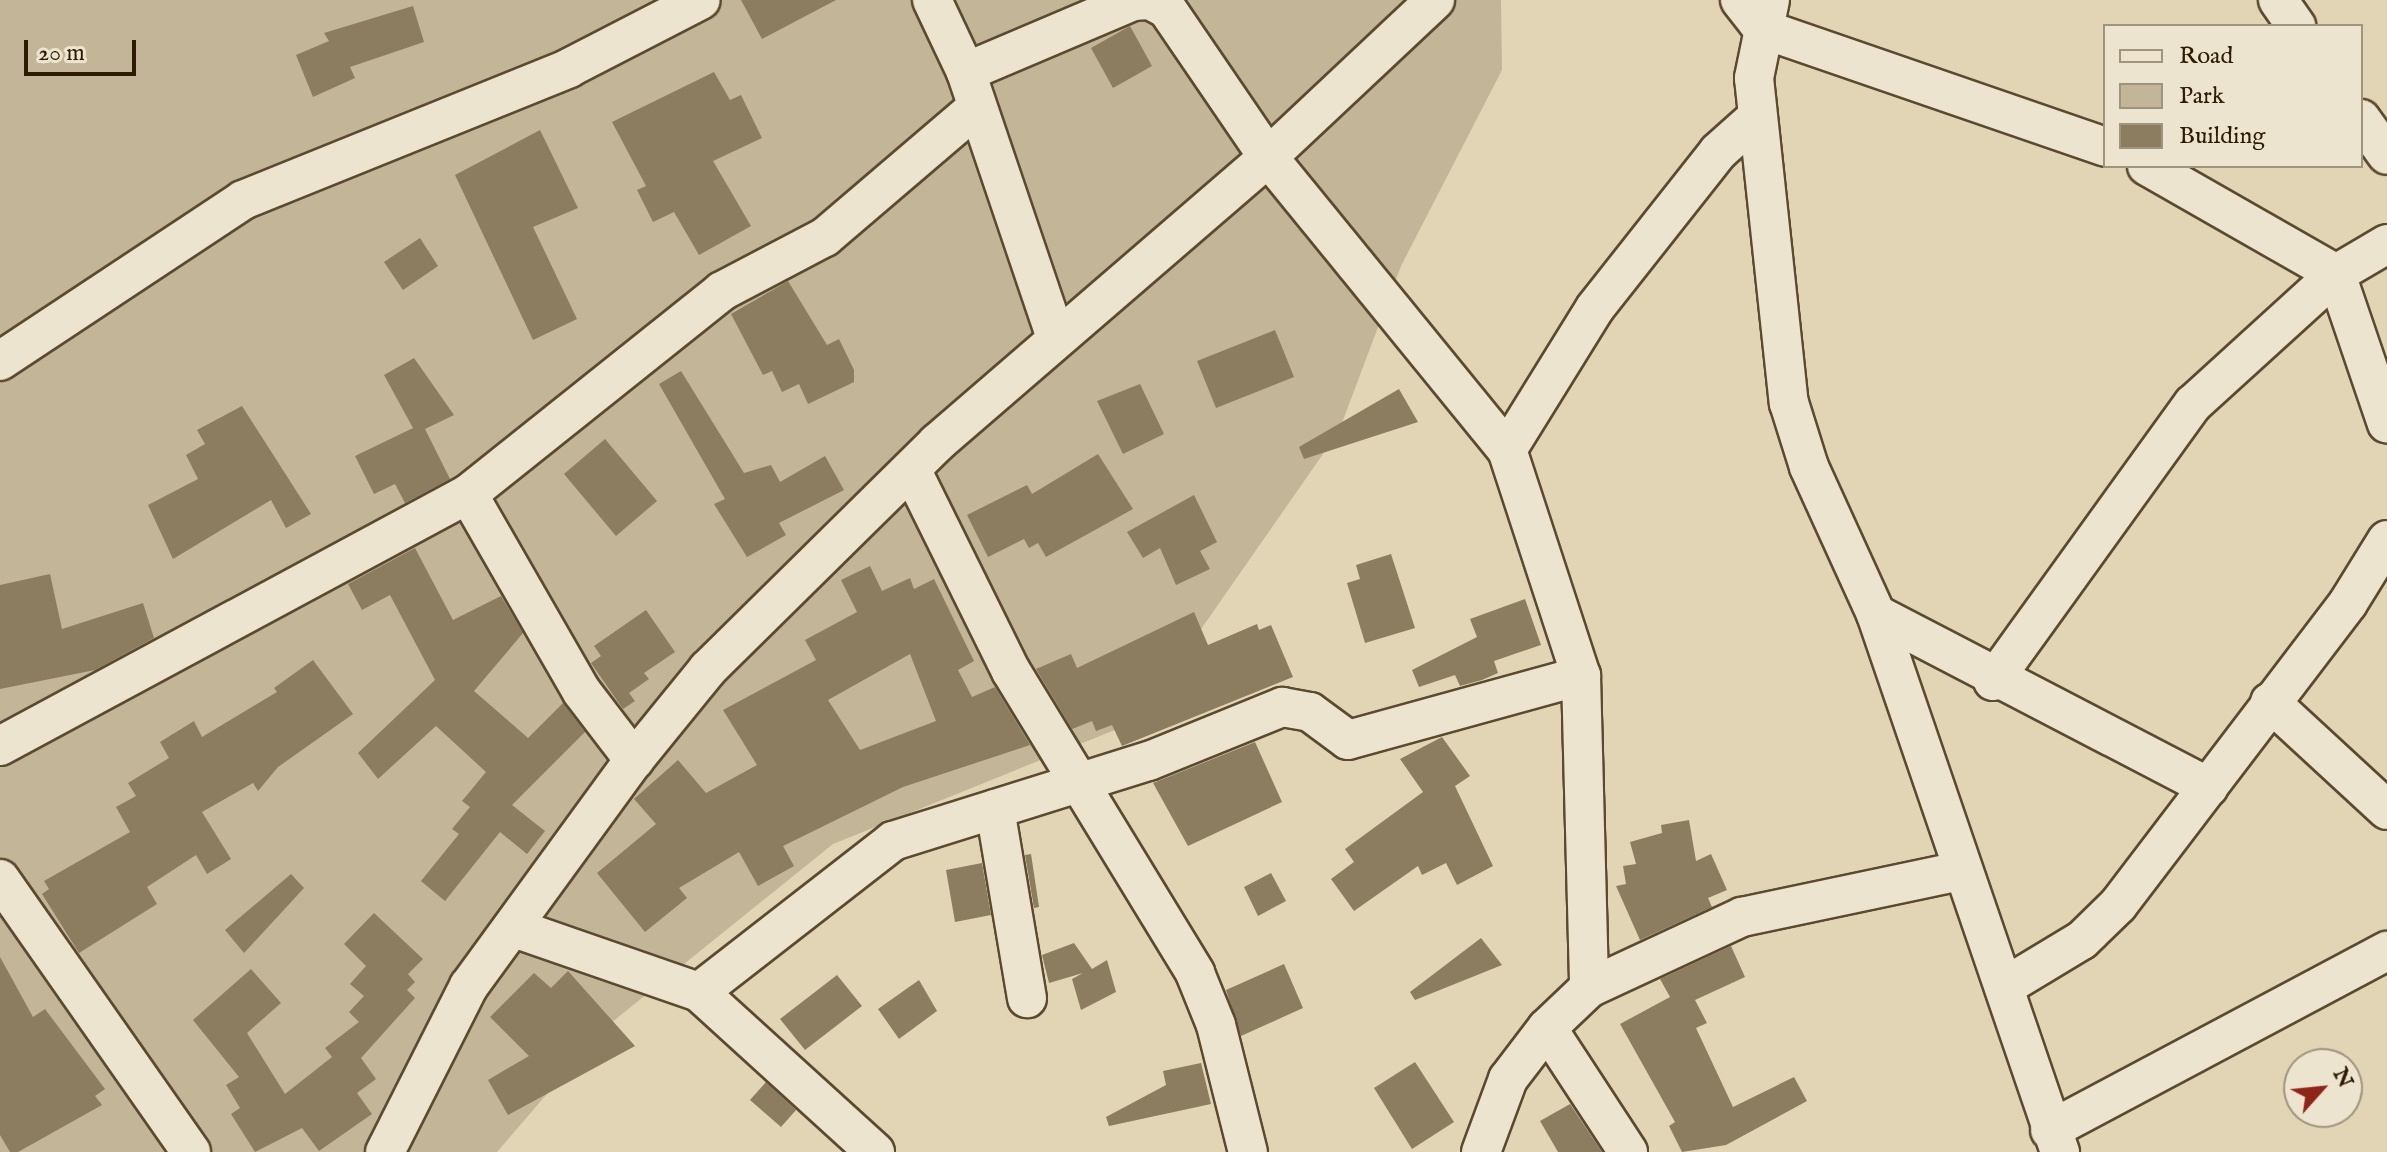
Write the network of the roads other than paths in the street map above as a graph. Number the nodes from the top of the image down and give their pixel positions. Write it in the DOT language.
graph roads {
  1 [pos="701,0"];
  2 [pos="932,0"];
  3 [pos="1149,0"];
  4 [pos="1435,0"];
  5 [pos="2278,0"];
  6 [pos="1758,10"];
  7 [pos="2295,24"];
  8 [pos="966,72"];
  9 [pos="976,108"];
  10 [pos="1757,117"];
  11 [pos="2363,122"];
  12 [pos="2103,146"];
  13 [pos="2387,155"];
  14 [pos="1268,157"];
  15 [pos="2150,168"];
  16 [pos="2387,244"];
  17 [pos="2336,274"];
  18 [pos="1056,338"];
  19 [pos="0,361"];
  20 [pos="2387,424"];
  21 [pos="1507,450"];
  22 [pos="912,471"];
  23 [pos="468,494"];
  24 [pos="2387,540"];
  25 [pos="1876,614"];
  26 [pos="1581,676"];
  27 [pos="1993,681"];
  28 [pos="2270,702"];
  29 [pos="0,746"];
  30 [pos="634,760"];
  31 [pos="1080,782"];
  32 [pos="2209,787"];
  33 [pos="995,809"];
  34 [pos="2387,810"];
  35 [pos="1961,871"];
  36 [pos="0,881"];
  37 [pos="514,928"];
  38 [pos="2387,951"];
  39 [pos="2004,987"];
  40 [pos="1589,988"];
  41 [pos="699,992"];
  42 [pos="1027,998"];
  43 [pos="1547,1028"];
  44 [pos="2055,1141"];
  45 [pos="191,1152"];
  46 [pos="385,1152"];
  47 [pos="875,1152"];
  48 [pos="1248,1152"];
  49 [pos="1481,1152"];
  50 [pos="1628,1152"];
  1 -- 19 [label="street"];
  2 -- 8 [label="street"];
  3 -- 8 [label="street"];
  3 -- 14 [label="street"];
  4 -- 14 [label="street"];
  5 -- 7 [label="street"];
  6 -- 10 [label="street"];
  6 -- 12 [label="street"];
  8 -- 9 [label="street"];
  9 -- 18 [label="street"];
  9 -- 23 [label="street"];
  10 -- 21 [label="street"];
  10 -- 25 [label="street"];
  11 -- 13 [label="street"];
  14 -- 18 [label="street"];
  14 -- 21 [label="street"];
  15 -- 17 [label="street"];
  16 -- 17 [label="street"];
  17 -- 20 [label="street"];
  17 -- 27 [label="street"];
  18 -- 22 [label="street"];
  21 -- 26 [label="street"];
  22 -- 30 [label="street"];
  22 -- 31 [label="street"];
  23 -- 29 [label="street"];
  23 -- 30 [label="street"];
  24 -- 28 [label="street"];
  25 -- 27 [label="street"];
  25 -- 35 [label="street"];
  26 -- 31 [label="street"];
  26 -- 40 [label="street"];
  27 -- 32 [label="street"];
  28 -- 32 [label="street"];
  28 -- 34 [label="street"];
  30 -- 37 [label="street"];
  31 -- 33 [label="street"];
  31 -- 48 [label="street"];
  32 -- 39 [label="street"];
  33 -- 41 [label="street"];
  33 -- 42 [label="street"];
  35 -- 39 [label="street"];
  35 -- 40 [label="street"];
  36 -- 45 [label="street"];
  37 -- 41 [label="street"];
  37 -- 46 [label="street"];
  38 -- 44 [label="street"];
  39 -- 44 [label="street"];
  40 -- 43 [label="street"];
  41 -- 47 [label="street"];
  43 -- 49 [label="street"];
  43 -- 50 [label="street"];
}
